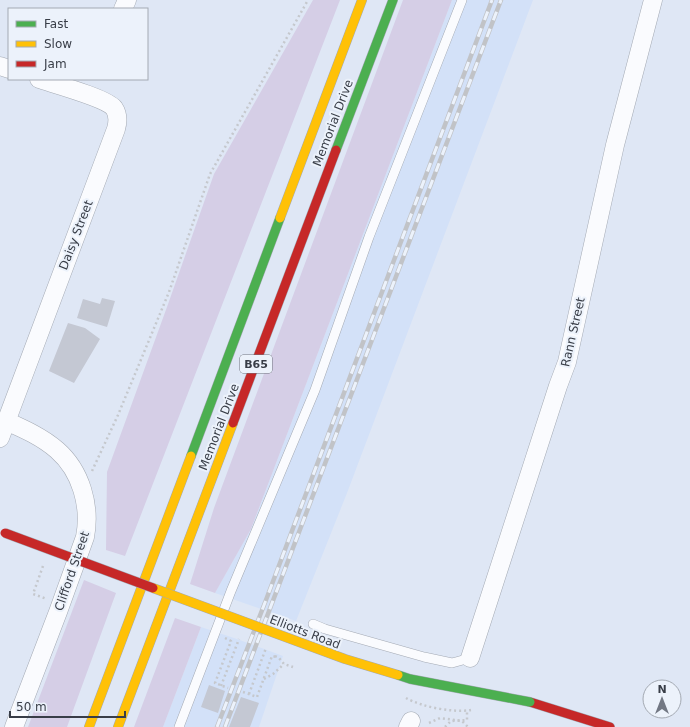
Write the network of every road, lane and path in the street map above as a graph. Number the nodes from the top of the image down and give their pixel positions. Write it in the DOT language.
graph roads {
  1 [pos="308,0"];
  2 [pos="362,0"];
  3 [pos="393,0"];
  4 [pos="462,0"];
  5 [pos="653,0"];
  6 [pos="46,80"];
  7 [pos="85,86"];
  8 [pos="6,421"];
  9 [pos="0,438"];
  10 [pos="83,492"];
  11 [pos="2,532"];
  12 [pos="44,562"];
  13 [pos="33,594"];
  14 [pos="313,624"];
  15 [pos="225,638"];
  16 [pos="238,641"];
  17 [pos="264,651"];
  18 [pos="470,658"];
  19 [pos="284,664"];
  20 [pos="293,667"];
  21 [pos="263,680"];
  22 [pos="221,686"];
  23 [pos="228,688"];
  24 [pos="242,692"];
  25 [pos="249,694"];
  26 [pos="467,711"];
  27 [pos="429,723"];
  28 [pos="14,727"];
  29 [pos="89,727"];
  30 [pos="118,727"];
  31 [pos="179,727"];
  32 [pos="445,727"];
  33 [pos="468,727"];
  34 [pos="610,727"];
  1 -- 10 [label="path"];
  2 -- 29 [label="main road, Memorial Drive / B65"];
  3 -- 30 [label="main road, Memorial Drive / B65"];
  4 -- 31 [label="lane"];
  5 -- 18 [label="street, Rann Street"];
  6 -- 7 [label="street, Daisy Street"];
  7 -- 8 [label="street, Daisy Street"];
  8 -- 9 [label="street, Daisy Street"];
  8 -- 10 [label="street, Clifford Street"];
  10 -- 28 [label="street, Clifford Street"];
  11 -- 34 [label="main road, Elliotts Road, bridge"];
  12 -- 13 [label="path"];
  14 -- 18 [label="lane"];
  15 -- 22 [label="path"];
  16 -- 22 [label="path"];
  17 -- 25 [label="path"];
  19 -- 20 [label="path"];
  19 -- 21 [label="path"];
  19 -- 21 [label="path"];
  21 -- 25 [label="path"];
  22 -- 23 [label="path"];
  24 -- 25 [label="path"];
  26 -- 32 [label="path, bridge"];
  27 -- 33 [label="path"];
}
